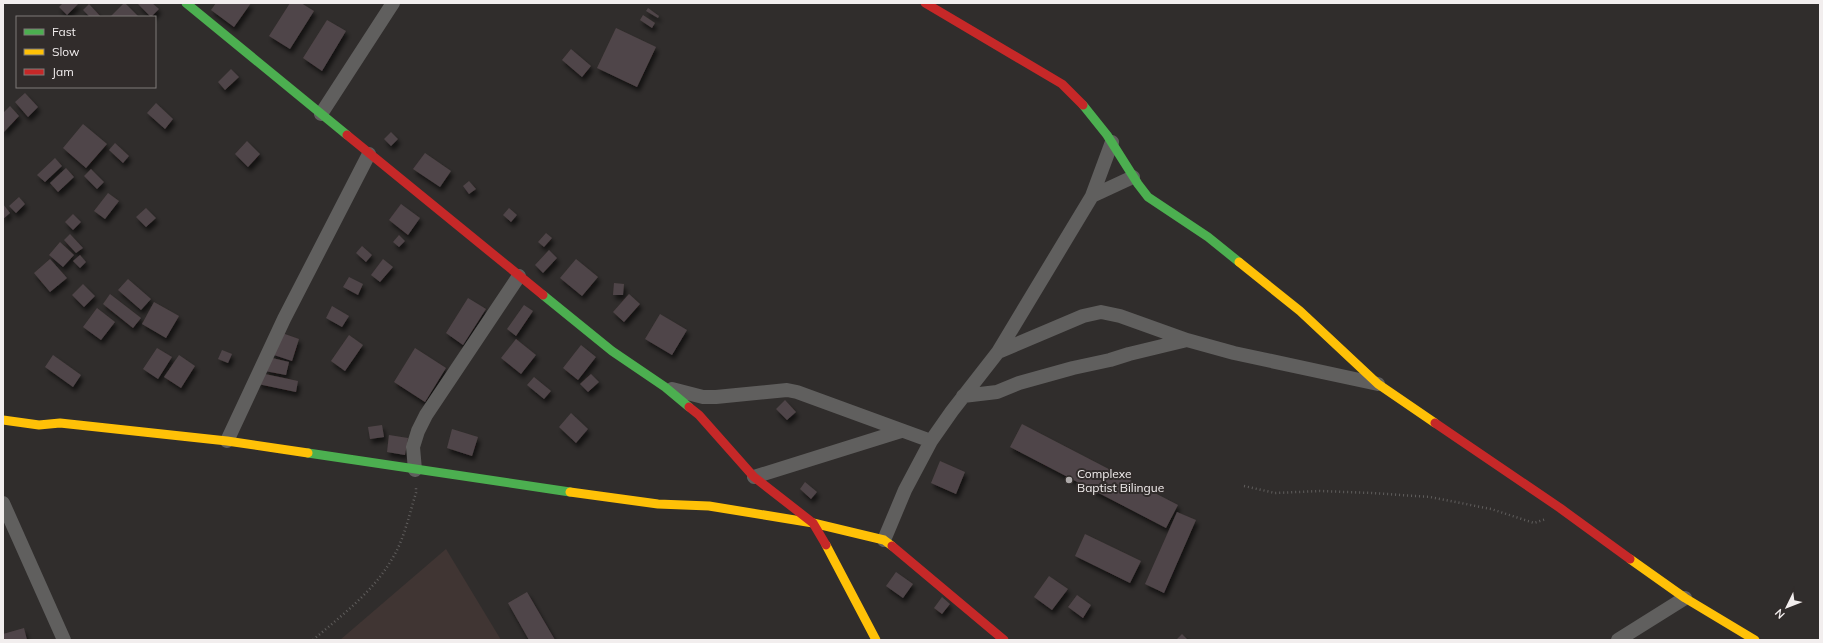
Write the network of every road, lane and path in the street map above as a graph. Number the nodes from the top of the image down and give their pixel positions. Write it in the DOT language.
graph roads {
  1 [pos="394,3"];
  2 [pos="925,3"];
  3 [pos="190,4"];
  4 [pos="321,114"];
  5 [pos="1112,142"];
  6 [pos="369,154"];
  7 [pos="1133,177"];
  8 [pos="1092,196"];
  9 [pos="519,276"];
  10 [pos="1187,340"];
  11 [pos="998,352"];
  12 [pos="1378,384"];
  13 [pos="666,387"];
  14 [pos="963,396"];
  15 [pos="3,420"];
  16 [pos="901,431"];
  17 [pos="228,441"];
  18 [pos="931,441"];
  19 [pos="415,470"];
  20 [pos="754,477"];
  21 [pos="1244,486"];
  22 [pos="3,503"];
  23 [pos="1565,511"];
  24 [pos="813,524"];
  25 [pos="884,540"];
  26 [pos="1685,598"];
  27 [pos="64,640"];
  28 [pos="313,640"];
  29 [pos="876,640"];
  30 [pos="1004,640"];
  31 [pos="1618,640"];
  32 [pos="1755,640"];
  1 -- 4 [label="street"];
  2 -- 5 [label="street"];
  3 -- 4 [label="street"];
  4 -- 6 [label="street"];
  5 -- 7 [label="street"];
  5 -- 8 [label="street"];
  6 -- 9 [label="street"];
  6 -- 17 [label="street"];
  7 -- 8 [label="street"];
  7 -- 12 [label="street"];
  8 -- 11 [label="street"];
  9 -- 13 [label="street"];
  9 -- 19 [label="street"];
  10 -- 11 [label="street"];
  10 -- 12 [label="street"];
  10 -- 14 [label="street"];
  11 -- 14 [label="street"];
  12 -- 23 [label="street"];
  13 -- 16 [label="street"];
  13 -- 20 [label="street"];
  14 -- 18 [label="street"];
  15 -- 17 [label="street"];
  16 -- 18 [label="street"];
  16 -- 20 [label="street"];
  17 -- 19 [label="street"];
  18 -- 25 [label="street"];
  19 -- 24 [label="street"];
  19 -- 28 [label="path"];
  20 -- 24 [label="street"];
  21 -- 23 [label="path"];
  22 -- 27 [label="street"];
  23 -- 26 [label="street"];
  24 -- 25 [label="street"];
  24 -- 29 [label="street"];
  25 -- 30 [label="street"];
  26 -- 31 [label="street"];
  26 -- 32 [label="street"];
}
